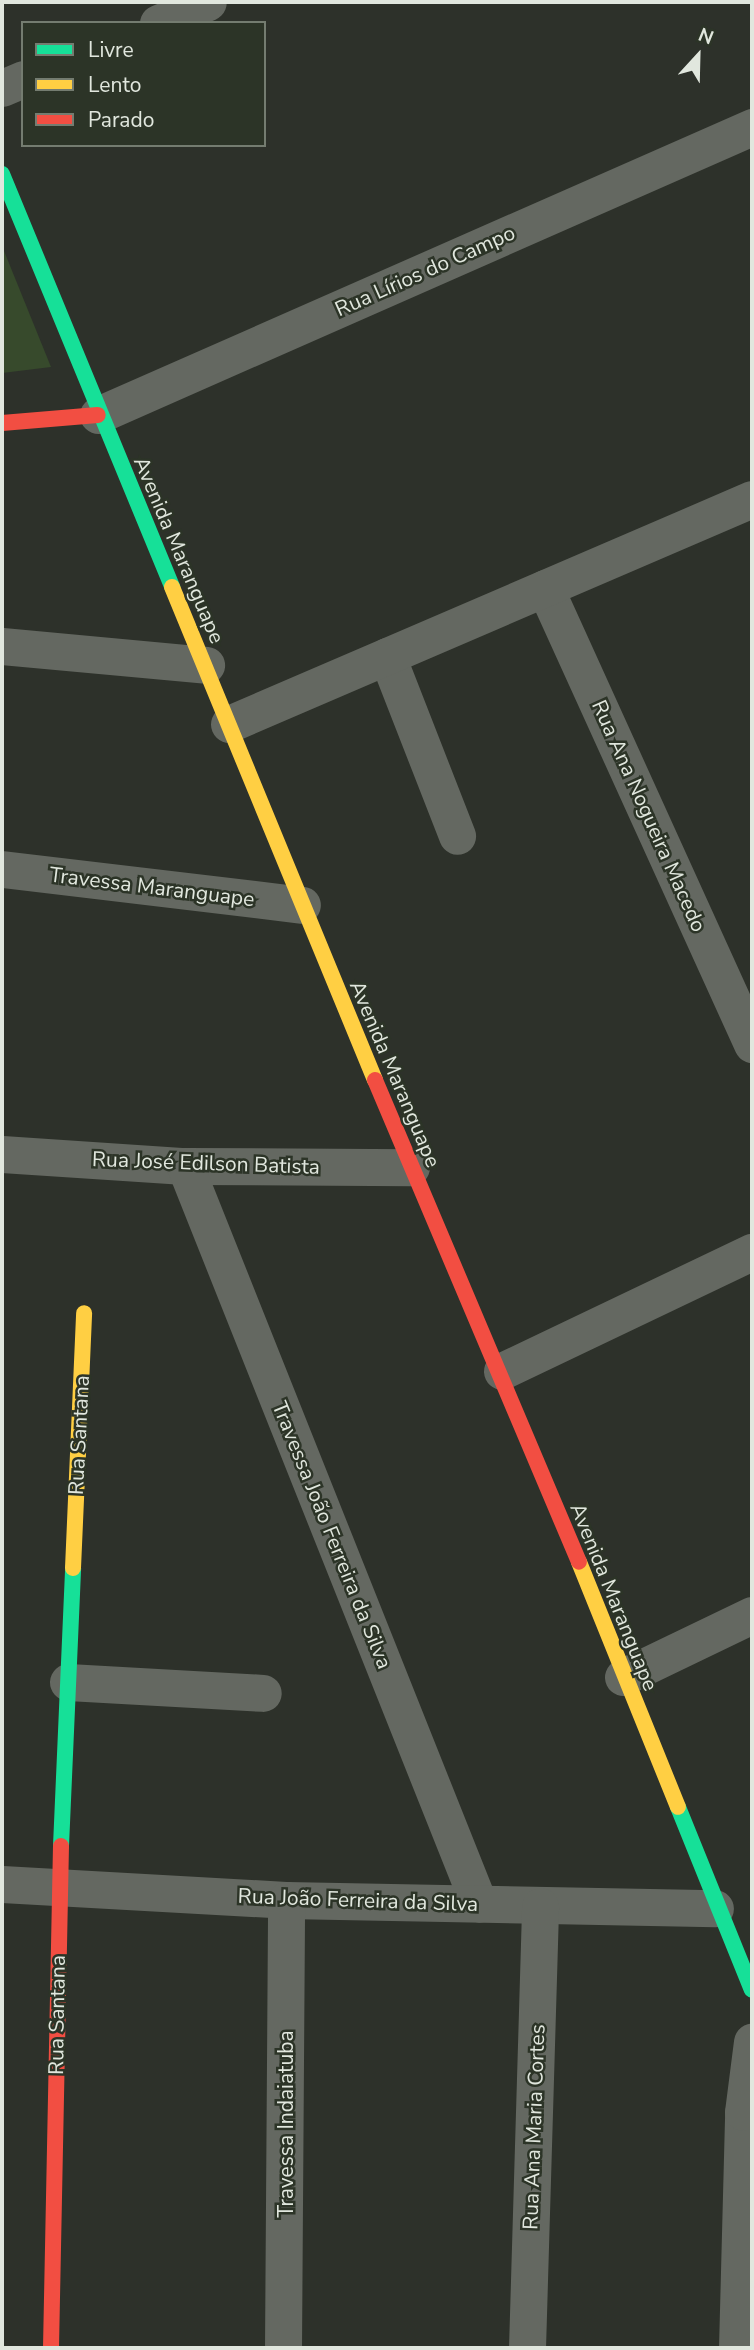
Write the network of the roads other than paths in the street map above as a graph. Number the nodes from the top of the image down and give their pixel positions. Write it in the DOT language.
graph roads {
  1 [pos="208,2"];
  2 [pos="163,21"];
  3 [pos="21,80"];
  4 [pos="2,88"];
  5 [pos="752,127"];
  6 [pos="2,174"];
  7 [pos="98,415"];
  8 [pos="2,423"];
  9 [pos="750,506"];
  10 [pos="545,588"];
  11 [pos="2,646"];
  12 [pos="387,656"];
  13 [pos="206,665"];
  14 [pos="229,724"];
  15 [pos="457,836"];
  16 [pos="2,869"];
  17 [pos="302,905"];
  18 [pos="752,1044"];
  19 [pos="2,1154"];
  20 [pos="185,1166"];
  21 [pos="411,1167"];
  22 [pos="752,1252"];
  23 [pos="84,1313"];
  24 [pos="502,1371"];
  25 [pos="752,1615"];
  26 [pos="623,1676"];
  27 [pos="68,1682"];
  28 [pos="262,1693"];
  29 [pos="2,1884"];
  30 [pos="59,1887"];
  31 [pos="286,1900"];
  32 [pos="479,1904"];
  33 [pos="540,1906"];
  34 [pos="715,1908"];
  35 [pos="751,1981"];
  36 [pos="752,2042"];
  37 [pos="51,2348"];
  38 [pos="283,2348"];
  39 [pos="527,2348"];
  40 [pos="737,2348"];
  1 -- 2 [label="street"];
  3 -- 4 [label="street"];
  5 -- 7 [label="street, Rua Lírios do Campo"];
  6 -- 7 [label="main road, Avenida Maranguape"];
  7 -- 8 [label="main road"];
  7 -- 13 [label="main road, Avenida Maranguape"];
  9 -- 10 [label="street"];
  10 -- 12 [label="street"];
  10 -- 18 [label="street, Rua Ana Nogueira Macedo"];
  11 -- 13 [label="street"];
  12 -- 14 [label="street"];
  12 -- 15 [label="street"];
  13 -- 14 [label="main road, Avenida Maranguape"];
  14 -- 17 [label="main road, Avenida Maranguape"];
  16 -- 17 [label="street, Travessa Maranguape"];
  17 -- 21 [label="main road, Avenida Maranguape"];
  19 -- 20 [label="street, Rua José Edilson Batista"];
  20 -- 21 [label="street, Rua José Edilson Batista"];
  20 -- 32 [label="street, Travessa João Ferreira da Silva"];
  21 -- 24 [label="main road, Avenida Maranguape"];
  22 -- 24 [label="street"];
  23 -- 27 [label="main road, Rua Santana"];
  24 -- 26 [label="main road, Avenida Maranguape"];
  25 -- 26 [label="street"];
  26 -- 34 [label="main road, Avenida Maranguape"];
  27 -- 28 [label="street"];
  27 -- 30 [label="main road, Rua Santana"];
  29 -- 30 [label="street, Rua João Ferreira da Silva"];
  30 -- 31 [label="street, Rua João Ferreira da Silva"];
  30 -- 37 [label="main road, Rua Santana"];
  31 -- 32 [label="street, Rua João Ferreira da Silva"];
  31 -- 38 [label="street, Travessa Indaiatuba"];
  32 -- 33 [label="street, Rua João Ferreira da Silva"];
  33 -- 34 [label="street, Rua João Ferreira da Silva"];
  33 -- 39 [label="street, Rua Ana Maria Cortes"];
  34 -- 35 [label="main road, Avenida Maranguape"];
  36 -- 40 [label="street"];
}
